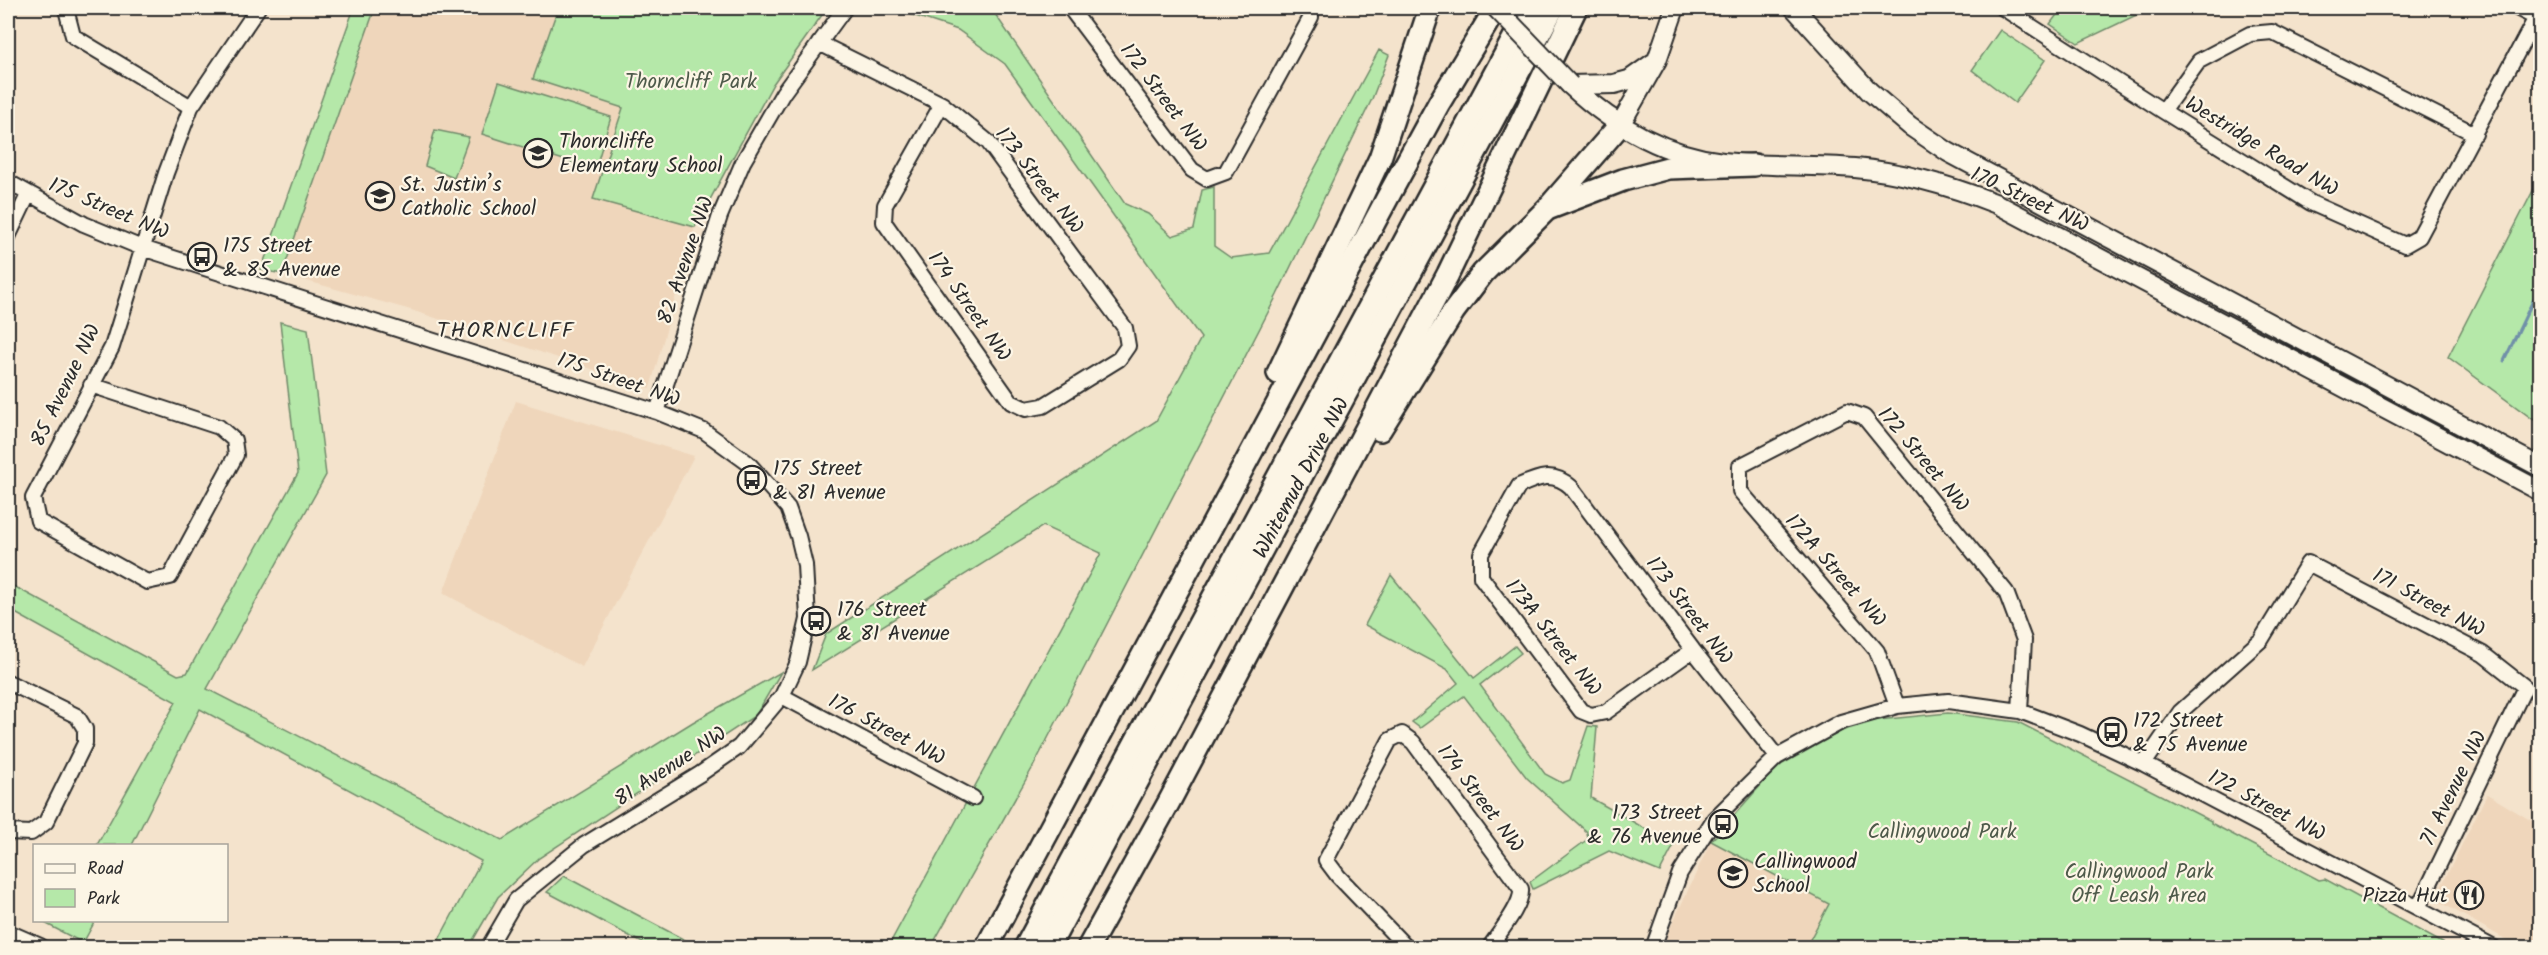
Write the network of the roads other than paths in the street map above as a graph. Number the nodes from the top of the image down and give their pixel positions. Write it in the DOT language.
graph roads {
  1 [pos="258,8"];
  2 [pos="845,8"];
  3 [pos="1070,8"];
  4 [pos="1311,8"];
  5 [pos="1416,8"];
  6 [pos="1430,8"];
  7 [pos="1496,8"];
  8 [pos="1530,8"];
  9 [pos="1553,8"];
  10 [pos="1576,8"];
  11 [pos="1675,8"];
  12 [pos="1794,8"];
  13 [pos="2003,8"];
  14 [pos="2517,8"];
  15 [pos="69,10"];
  16 [pos="2538,14"];
  17 [pos="819,43"];
  18 [pos="1657,60"];
  19 [pos="1404,84"];
  20 [pos="1570,85"];
  21 [pos="942,104"];
  22 [pos="191,107"];
  23 [pos="2163,111"];
  24 [pos="1620,125"];
  25 [pos="2475,134"];
  26 [pos="1754,165"];
  27 [pos="8,182"];
  28 [pos="28,195"];
  29 [pos="1547,209"];
  30 [pos="8,237"];
  31 [pos="142,248"];
  32 [pos="91,385"];
  33 [pos="1026,409"];
  34 [pos="1847,411"];
  35 [pos="657,412"];
  36 [pos="2541,467"];
  37 [pos="1237,477"];
  38 [pos="2541,491"];
  39 [pos="788,508"];
  40 [pos="1302,552"];
  41 [pos="1481,577"];
  42 [pos="1693,650"];
  43 [pos="8,682"];
  44 [pos="2525,687"];
  45 [pos="782,696"];
  46 [pos="1897,706"];
  47 [pos="2019,711"];
  48 [pos="1106,725"];
  49 [pos="1777,757"];
  50 [pos="2144,764"];
  51 [pos="973,798"];
  52 [pos="1169,802"];
  53 [pos="8,832"];
  54 [pos="2418,908"];
  55 [pos="8,934"];
  56 [pos="40,948"];
  57 [pos="488,948"];
  58 [pos="970,948"];
  59 [pos="986,948"];
  60 [pos="1025,948"];
  61 [pos="1048,948"];
  62 [pos="1088,948"];
  63 [pos="1100,948"];
  64 [pos="1407,948"];
  65 [pos="1489,948"];
  66 [pos="1653,948"];
  67 [pos="2494,948"];
  1 -- 22 [label="street, 85 Avenue NW"];
  2 -- 17 [label="street, 82 Avenue NW"];
  3 -- 4 [label="street, 172 Street NW"];
  5 -- 19 [label="highway"];
  6 -- 19 [label="highway"];
  7 -- 20 [label="main road, 170 Street NW, bridge"];
  7 -- 37 [label="highway"];
  8 -- 60 [label="highway, Whitemud Drive NW"];
  9 -- 61 [label="highway, Whitemud Drive NW"];
  10 -- 40 [label="highway"];
  11 -- 18 [label="main road"];
  12 -- 36 [label="main road, 170 Street NW"];
  13 -- 23 [label="street, Westridge Road NW"];
  14 -- 16 [label="street, Westridge Road NW"];
  15 -- 22 [label="street"];
  16 -- 25 [label="street, Westridge Road NW"];
  17 -- 21 [label="street, 173 Street NW"];
  17 -- 35 [label="street, 82 Avenue NW"];
  18 -- 20 [label="main road"];
  18 -- 24 [label="main road"];
  19 -- 37 [label="highway"];
  20 -- 24 [label="main road, 170 Street NW"];
  21 -- 33 [label="street, 174 Street NW"];
  21 -- 33 [label="street, 173 Street NW"];
  22 -- 31 [label="street, 85 Avenue NW"];
  23 -- 25 [label="street"];
  23 -- 25 [label="street, Westridge Road NW"];
  24 -- 26 [label="main road, 170 Street NW"];
  24 -- 29 [label="highway"];
  26 -- 29 [label="highway"];
  26 -- 38 [label="main road, 170 Street NW"];
  27 -- 28 [label="street, 175 Street NW"];
  28 -- 30 [label="street"];
  28 -- 31 [label="street, 175 Street NW"];
  29 -- 40 [label="highway"];
  31 -- 32 [label="street, 85 Avenue NW"];
  31 -- 35 [label="street, 175 Street NW"];
  32 -- 32 [label="street, 85 Avenue NW"];
  34 -- 46 [label="street, 172A Street NW"];
  34 -- 47 [label="street, 172 Street NW"];
  35 -- 39 [label="street, 175 Street NW"];
  37 -- 48 [label="highway"];
  39 -- 45 [label="street, 81 Avenue NW"];
  40 -- 52 [label="highway"];
  41 -- 42 [label="street, 173A Street NW"];
  41 -- 42 [label="street, 173 Street NW"];
  42 -- 49 [label="street, 173 Street NW"];
  43 -- 53 [label="street"];
  44 -- 50 [label="street, 171 Street NW"];
  44 -- 54 [label="street, 71 Avenue NW"];
  45 -- 51 [label="street, 176 Street NW"];
  45 -- 57 [label="street, 81 Avenue NW"];
  46 -- 47 [label="street"];
  46 -- 49 [label="street"];
  47 -- 50 [label="street, 172 Street NW"];
  48 -- 58 [label="highway"];
  48 -- 59 [label="highway"];
  49 -- 66 [label="street"];
  50 -- 54 [label="street, 172 Street NW"];
  52 -- 62 [label="highway"];
  52 -- 63 [label="highway"];
  54 -- 67 [label="street, 172 Street NW"];
  55 -- 56 [label="main road"];
  64 -- 65 [label="street, 174 Street NW"];
}
